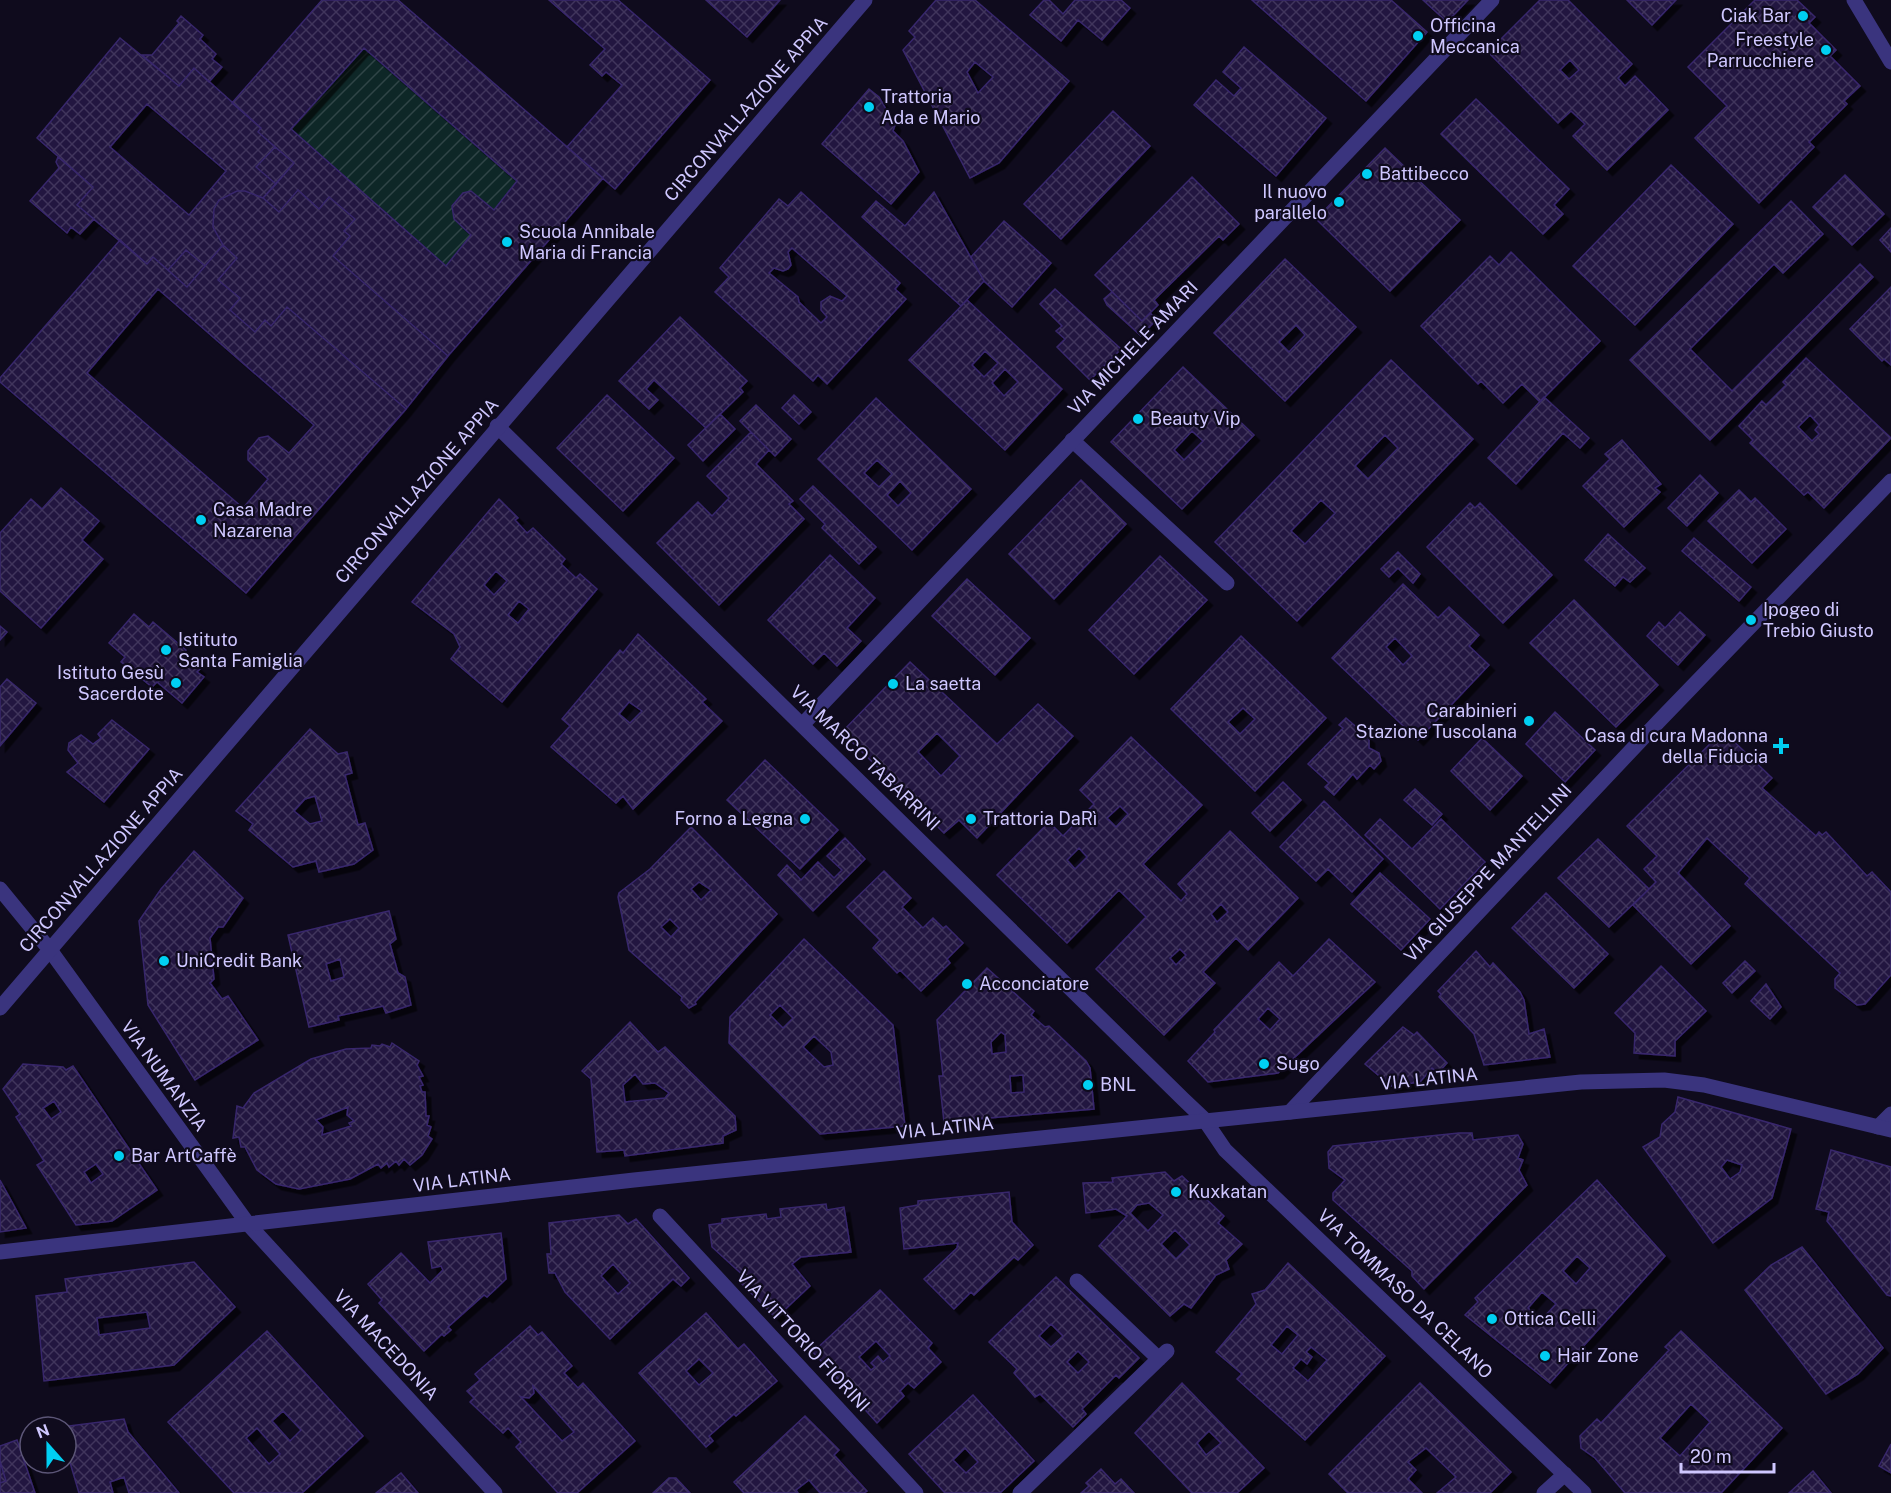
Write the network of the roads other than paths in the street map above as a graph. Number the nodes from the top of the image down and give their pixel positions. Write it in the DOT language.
graph roads {
  1 [pos="865,0"];
  2 [pos="1492,0"];
  3 [pos="1854,0"];
  4 [pos="1891,62"];
  5 [pos="497,426"];
  6 [pos="1072,440"];
  7 [pos="1891,481"];
  8 [pos="1227,583"];
  9 [pos="803,724"];
  10 [pos="0,889"];
  11 [pos="50,950"];
  12 [pos="0,1008"];
  13 [pos="1290,1112"];
  14 [pos="1891,1114"];
  15 [pos="1204,1119"];
  16 [pos="1884,1129"];
  17 [pos="660,1216"];
  18 [pos="248,1224"];
  19 [pos="0,1252"];
  20 [pos="1077,1281"];
  21 [pos="1565,1474"];
  22 [pos="495,1493"];
  23 [pos="916,1493"];
  24 [pos="1020,1493"];
  25 [pos="1544,1493"];
  26 [pos="1584,1493"];
  1 -- 5 [label="street, CIRCONVALLAZIONE APPIA"];
  2 -- 6 [label="street, VIA MICHELE AMARI"];
  3 -- 4 [label="street"];
  5 -- 9 [label="street, VIA MARCO TABARRINI"];
  5 -- 11 [label="street, CIRCONVALLAZIONE APPIA"];
  6 -- 8 [label="street"];
  6 -- 9 [label="street, VIA MICHELE AMARI"];
  7 -- 13 [label="street, VIA GIUSEPPE MANTELLINI"];
  9 -- 15 [label="street, VIA MARCO TABARRINI"];
  10 -- 11 [label="street, VIA NUMANZIA"];
  11 -- 12 [label="street, CIRCONVALLAZIONE APPIA"];
  11 -- 18 [label="street, VIA NUMANZIA"];
  13 -- 15 [label="street, VIA LATINA"];
  13 -- 16 [label="street, VIA LATINA"];
  14 -- 16 [label="street"];
  15 -- 18 [label="street, VIA LATINA"];
  15 -- 21 [label="street, VIA TOMMASO DA CELANO"];
  17 -- 23 [label="street, VIA VITTORIO FIORINI"];
  18 -- 19 [label="street, VIA LATINA"];
  18 -- 22 [label="street, VIA MACEDONIA"];
  20 -- 24 [label="street"];
  21 -- 25 [label="street"];
  21 -- 26 [label="street, VIA TOMMASO DA CELANO"];
}
